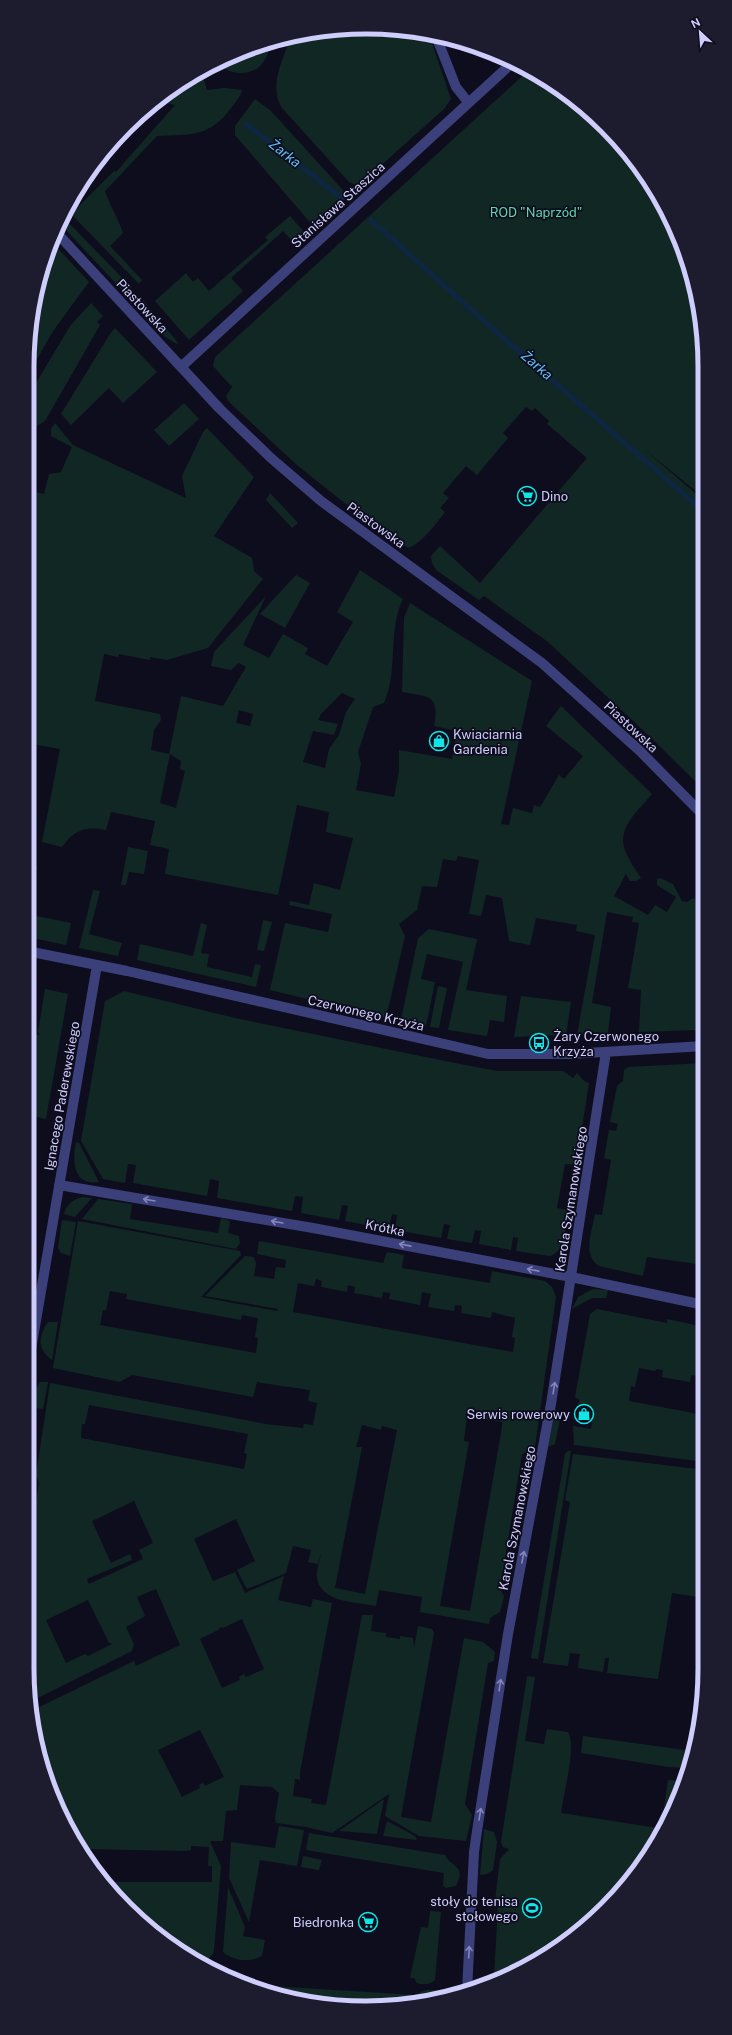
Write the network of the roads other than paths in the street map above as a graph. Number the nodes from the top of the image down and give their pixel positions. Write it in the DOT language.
graph roads {
  1 [pos="438,42"];
  2 [pos="509,66"];
  3 [pos="468,102"];
  4 [pos="60,236"];
  5 [pos="181,367"];
  6 [pos="698,810"];
  7 [pos="34,952"];
  8 [pos="97,965"];
  9 [pos="698,1046"];
  10 [pos="606,1052"];
  11 [pos="59,1185"];
  12 [pos="571,1277"];
  13 [pos="698,1304"];
  14 [pos="34,1332"];
  15 [pos="467,1985"];
  1 -- 3 [label="street"];
  2 -- 3 [label="street, Stanisława Staszica"];
  3 -- 5 [label="street, Stanisława Staszica"];
  4 -- 5 [label="street, Piastowska"];
  5 -- 6 [label="street, Piastowska"];
  7 -- 8 [label="street, Czerwonego Krzyża"];
  8 -- 10 [label="street, Czerwonego Krzyża"];
  8 -- 11 [label="street, Ignacego Paderewskiego"];
  9 -- 10 [label="street, Czerwonego Krzyża"];
  10 -- 12 [label="street, Karola Szymanowskiego"];
  12 -- 11 [label="street, Krótka, one-way"];
  11 -- 14 [label="street, Ignacego Paderewskiego"];
  12 -- 13 [label="street, Krótka"];
  15 -- 12 [label="street, Karola Szymanowskiego, one-way"];
}
